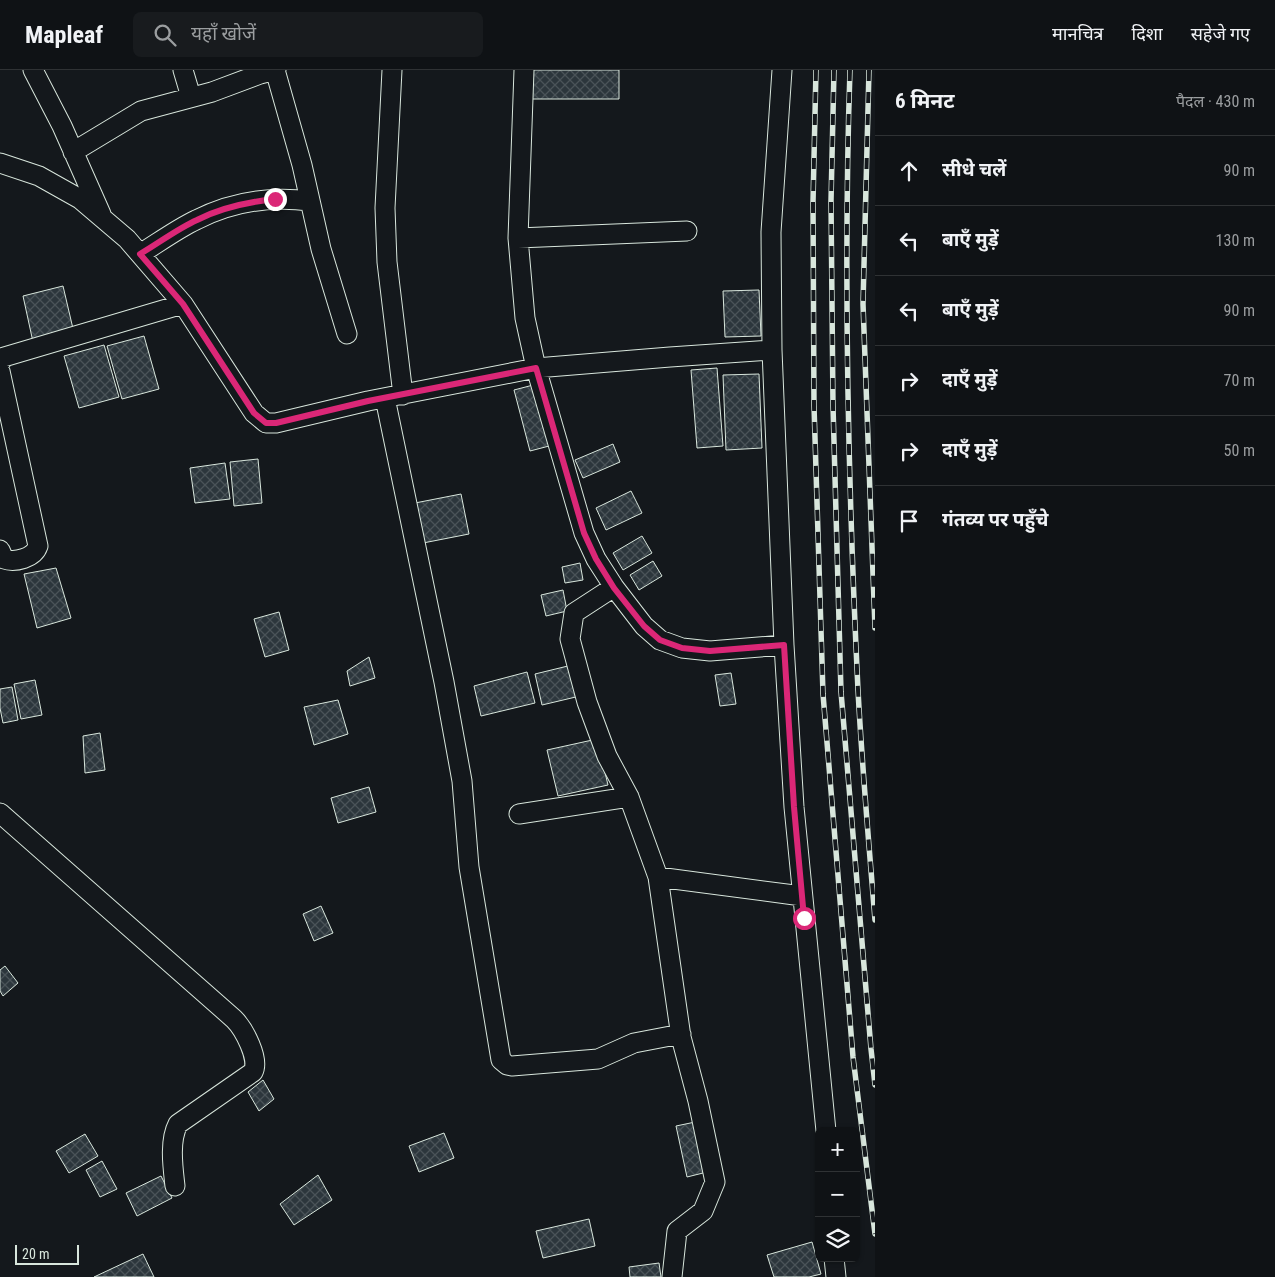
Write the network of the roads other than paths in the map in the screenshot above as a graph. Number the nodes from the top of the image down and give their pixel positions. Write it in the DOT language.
graph roads {
  1 [pos="33,70"];
  2 [pos="183,70"];
  3 [pos="275,70"];
  4 [pos="392,70"];
  5 [pos="524,70"];
  6 [pos="782,70"];
  7 [pos="191,97"];
  8 [pos="73,152"];
  9 [pos="0,163"];
  10 [pos="310,201"];
  11 [pos="103,219"];
  12 [pos="687,231"];
  13 [pos="518,238"];
  14 [pos="140,254"];
  15 [pos="183,304"];
  16 [pos="347,334"];
  17 [pos="772,350"];
  18 [pos="0,364"];
  19 [pos="536,368"];
  20 [pos="0,371"];
  21 [pos="394,396"];
  22 [pos="0,550"];
  23 [pos="614,588"];
  24 [pos="784,645"];
  25 [pos="629,797"];
  26 [pos="0,813"];
  27 [pos="519,814"];
  28 [pos="658,877"];
  29 [pos="802,896"];
  30 [pos="681,1034"];
  31 [pos="826,1127"];
  32 [pos="176,1186"];
  33 [pos="834,1262"];
  34 [pos="672,1277"];
  35 [pos="836,1277"];
  1 -- 8 [label="street"];
  2 -- 7 [label="street"];
  3 -- 7 [label="street"];
  3 -- 10 [label="street"];
  4 -- 21 [label="street"];
  5 -- 13 [label="street"];
  6 -- 17 [label="street"];
  7 -- 8 [label="street"];
  8 -- 11 [label="street"];
  9 -- 11 [label="street"];
  10 -- 14 [label="street"];
  10 -- 16 [label="street"];
  11 -- 14 [label="street"];
  12 -- 13 [label="street"];
  13 -- 19 [label="street"];
  14 -- 15 [label="street"];
  15 -- 18 [label="street"];
  15 -- 21 [label="street"];
  17 -- 19 [label="street"];
  17 -- 24 [label="street"];
  19 -- 21 [label="street"];
  19 -- 23 [label="street"];
  20 -- 22 [label="street"];
  21 -- 30 [label="street"];
  23 -- 24 [label="street"];
  23 -- 25 [label="street"];
  24 -- 29 [label="street"];
  25 -- 27 [label="street"];
  25 -- 28 [label="street"];
  26 -- 32 [label="street"];
  28 -- 29 [label="street"];
  28 -- 30 [label="street"];
  29 -- 31 [label="street"];
  30 -- 34 [label="street"];
  33 -- 35 [label="street"];
}
